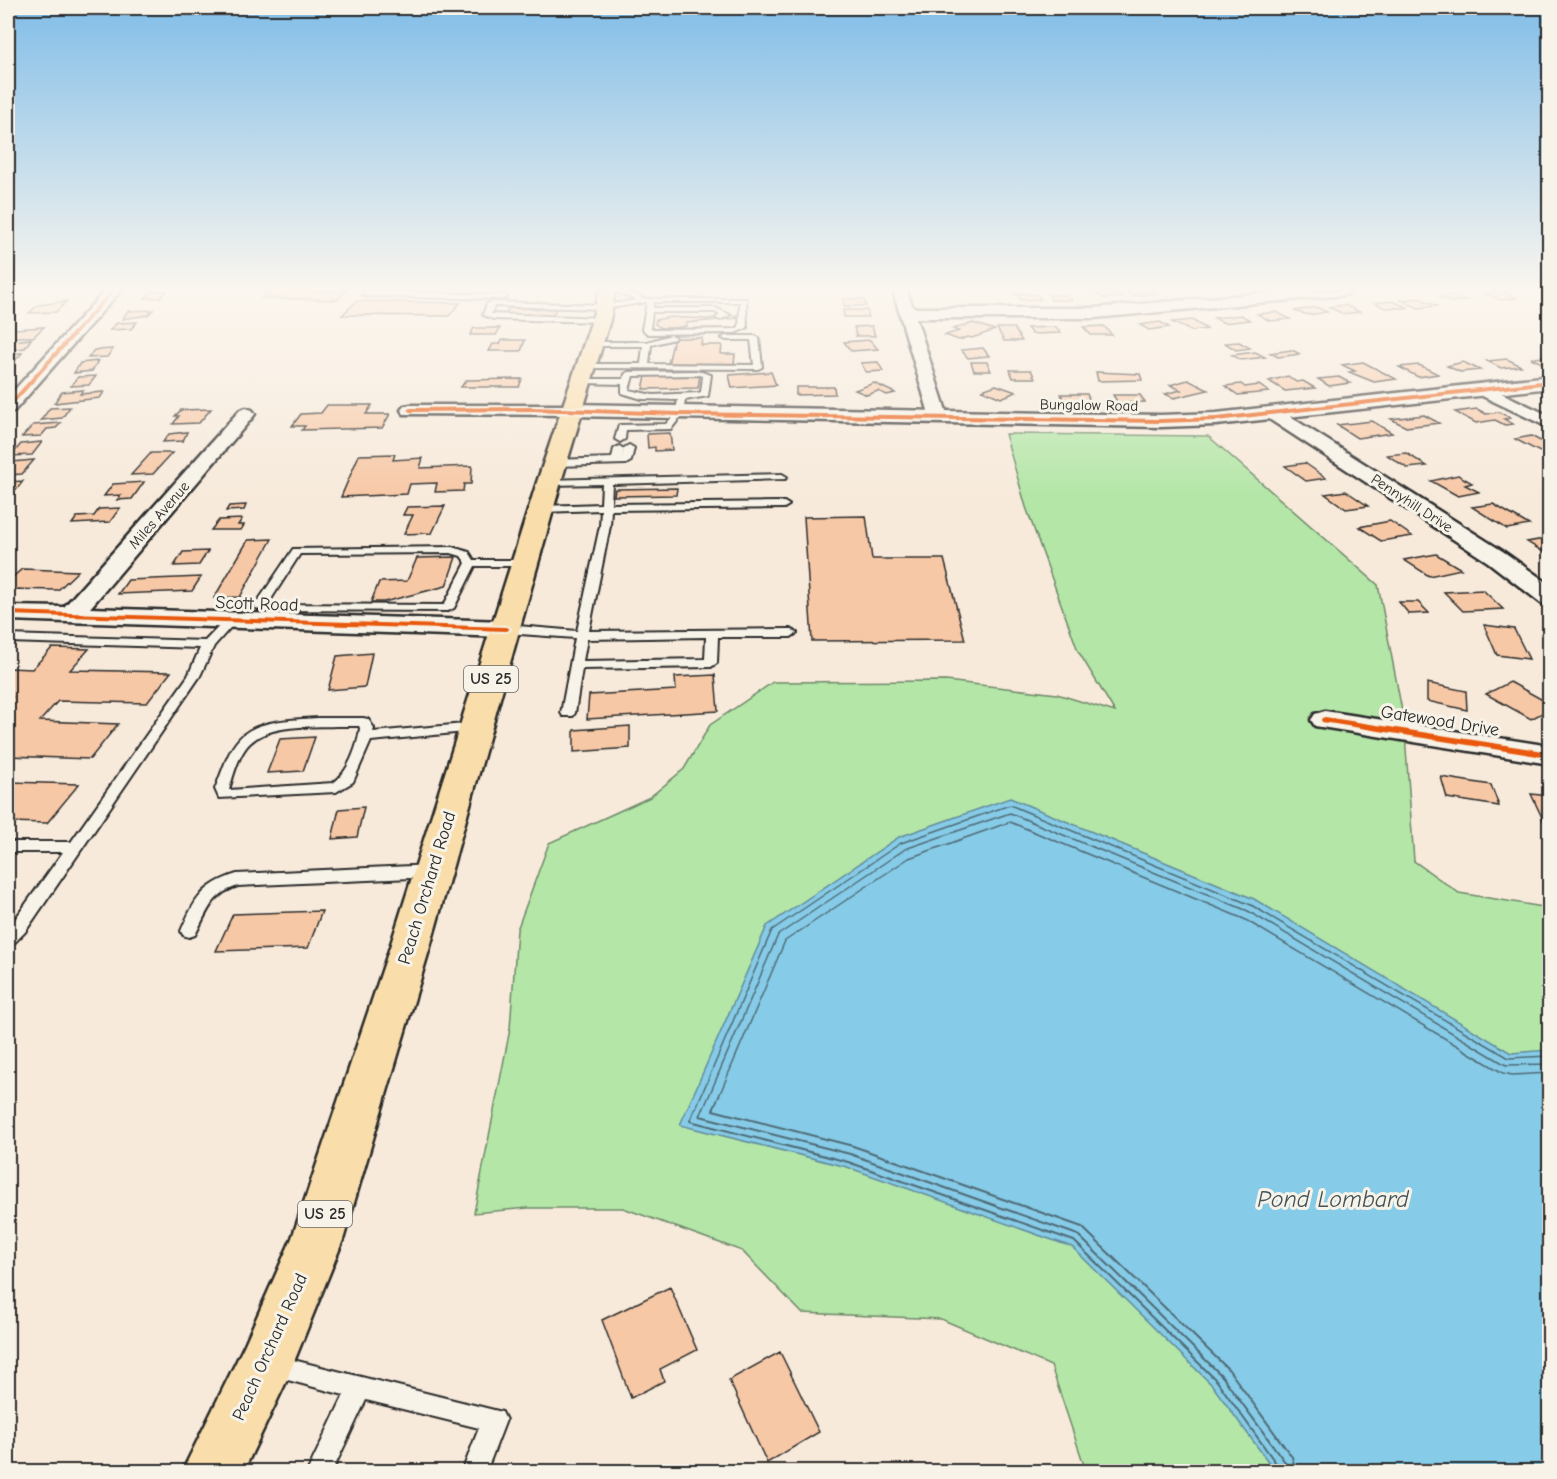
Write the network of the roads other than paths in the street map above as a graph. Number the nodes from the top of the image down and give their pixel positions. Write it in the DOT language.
graph roads {
  1 [pos="51,360"];
  2 [pos="588,360"];
  3 [pos="646,360"];
  4 [pos="757,360"];
  5 [pos="921,360"];
  6 [pos="645,366"];
  7 [pos="584,374"];
  8 [pos="628,378"];
  9 [pos="1550,382"];
  10 [pos="1482,389"];
  11 [pos="681,406"];
  12 [pos="8,407"];
  13 [pos="410,410"];
  14 [pos="571,410"];
  15 [pos="1272,413"];
  16 [pos="246,414"];
  17 [pos="939,417"];
  18 [pos="1550,423"];
  19 [pos="782,477"];
  20 [pos="607,481"];
  21 [pos="549,485"];
  22 [pos="784,505"];
  23 [pos="606,507"];
  24 [pos="471,563"];
  25 [pos="526,563"];
  26 [pos="1550,598"];
  27 [pos="8,613"];
  28 [pos="71,615"];
  29 [pos="329,616"];
  30 [pos="231,620"];
  31 [pos="506,629"];
  32 [pos="712,633"];
  33 [pos="791,633"];
  34 [pos="582,634"];
  35 [pos="8,638"];
  36 [pos="208,645"];
  37 [pos="577,665"];
  38 [pos="568,712"];
  39 [pos="1325,720"];
  40 [pos="476,727"];
  41 [pos="366,737"];
  42 [pos="1550,755"];
  43 [pos="8,847"];
  44 [pos="75,847"];
  45 [pos="433,871"];
  46 [pos="189,931"];
  47 [pos="8,939"];
  48 [pos="265,1364"];
  49 [pos="360,1387"];
  50 [pos="212,1472"];
  51 [pos="319,1472"];
  52 [pos="474,1472"];
  1 -- 12 [label="street"];
  2 -- 7 [label="main road, Peach Orchard Road / US 25"];
  3 -- 6 [label="lane"];
  4 -- 6 [label="lane"];
  5 -- 17 [label="street"];
  6 -- 7 [label="lane"];
  7 -- 8 [label="lane"];
  7 -- 14 [label="main road, Peach Orchard Road / US 25"];
  8 -- 11 [label="lane"];
  8 -- 11 [label="lane"];
  9 -- 10 [label="street, Bungalow Road"];
  10 -- 15 [label="street, Bungalow Road"];
  10 -- 18 [label="street"];
  11 -- 14 [label="street, Bungalow Road"];
  11 -- 17 [label="street, Bungalow Road"];
  11 -- 21 [label="lane"];
  13 -- 14 [label="street, Bungalow Road"];
  14 -- 21 [label="main road, Peach Orchard Road / US 25"];
  15 -- 17 [label="street, Bungalow Road"];
  15 -- 26 [label="street, Pennyhill Drive"];
  16 -- 28 [label="street, Miles Avenue"];
  19 -- 20 [label="lane"];
  20 -- 21 [label="lane"];
  20 -- 23 [label="lane"];
  21 -- 23 [label="lane"];
  21 -- 25 [label="main road, Peach Orchard Road / US 25"];
  22 -- 23 [label="lane"];
  23 -- 34 [label="lane"];
  24 -- 25 [label="lane"];
  24 -- 29 [label="lane"];
  24 -- 29 [label="lane"];
  25 -- 31 [label="main road, Peach Orchard Road / US 25"];
  27 -- 28 [label="street, Scott Road"];
  28 -- 30 [label="street, Scott Road"];
  29 -- 30 [label="street, Scott Road"];
  29 -- 31 [label="street, Scott Road"];
  30 -- 36 [label="lane"];
  31 -- 34 [label="lane"];
  31 -- 40 [label="main road, Peach Orchard Road / US 25"];
  32 -- 33 [label="lane"];
  32 -- 34 [label="lane"];
  32 -- 37 [label="lane"];
  34 -- 37 [label="lane"];
  35 -- 36 [label="lane"];
  36 -- 44 [label="lane"];
  37 -- 38 [label="lane"];
  39 -- 42 [label="street, Gatewood Drive"];
  40 -- 41 [label="lane"];
  40 -- 45 [label="main road, Peach Orchard Road / US 25"];
  41 -- 41 [label="lane"];
  43 -- 44 [label="lane"];
  44 -- 47 [label="lane"];
  45 -- 46 [label="lane"];
  45 -- 48 [label="main road, Peach Orchard Road / US 25"];
  48 -- 49 [label="lane"];
  48 -- 50 [label="main road, Peach Orchard Road / US 25"];
  49 -- 51 [label="lane"];
  49 -- 52 [label="lane"];
}
